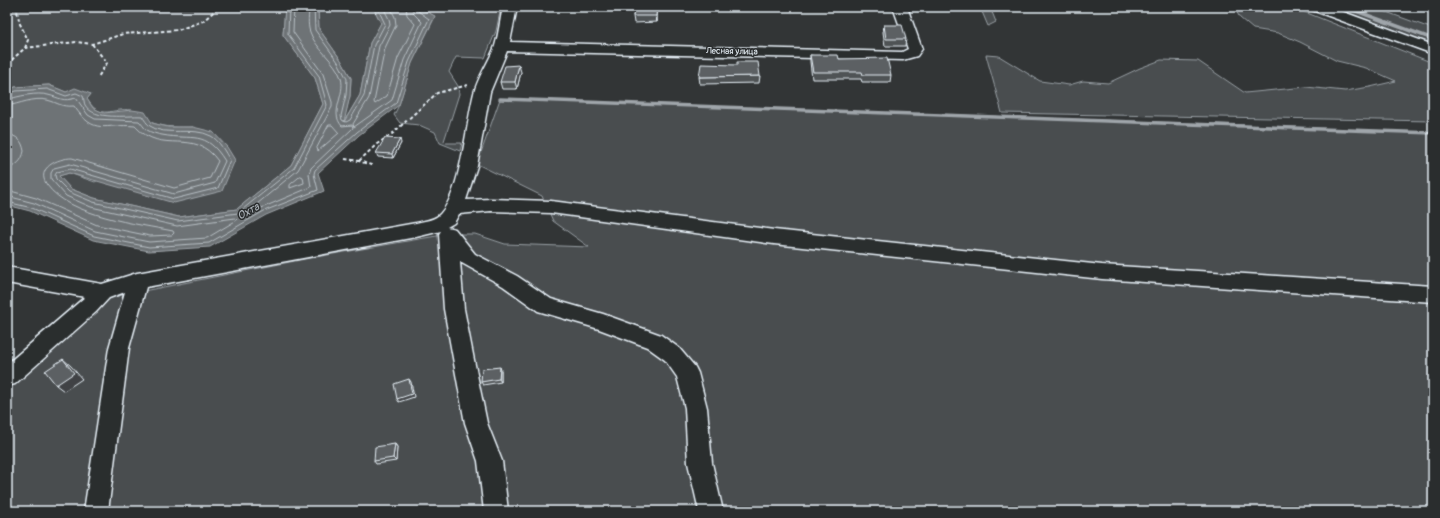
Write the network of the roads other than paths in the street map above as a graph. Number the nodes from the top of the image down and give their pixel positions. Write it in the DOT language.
graph roads {
  1 [pos="510,7"];
  2 [pos="900,7"];
  3 [pos="1317,7"];
  4 [pos="502,46"];
  5 [pos="1433,50"];
  6 [pos="454,208"];
  7 [pos="7,275"];
  8 [pos="136,281"];
  9 [pos="102,292"];
  10 [pos="1433,294"];
  11 [pos="7,377"];
  12 [pos="96,511"];
  13 [pos="496,511"];
  14 [pos="712,511"];
  1 -- 4 [label="street"];
  2 -- 4 [label="street, Лесная улица"];
  3 -- 5 [label="street"];
  4 -- 6 [label="street"];
  6 -- 8 [label="street"];
  6 -- 10 [label="street"];
  7 -- 9 [label="street"];
  8 -- 9 [label="street"];
  8 -- 12 [label="street"];
  9 -- 11 [label="street"];
  13 -- 14 [label="street"];
}
